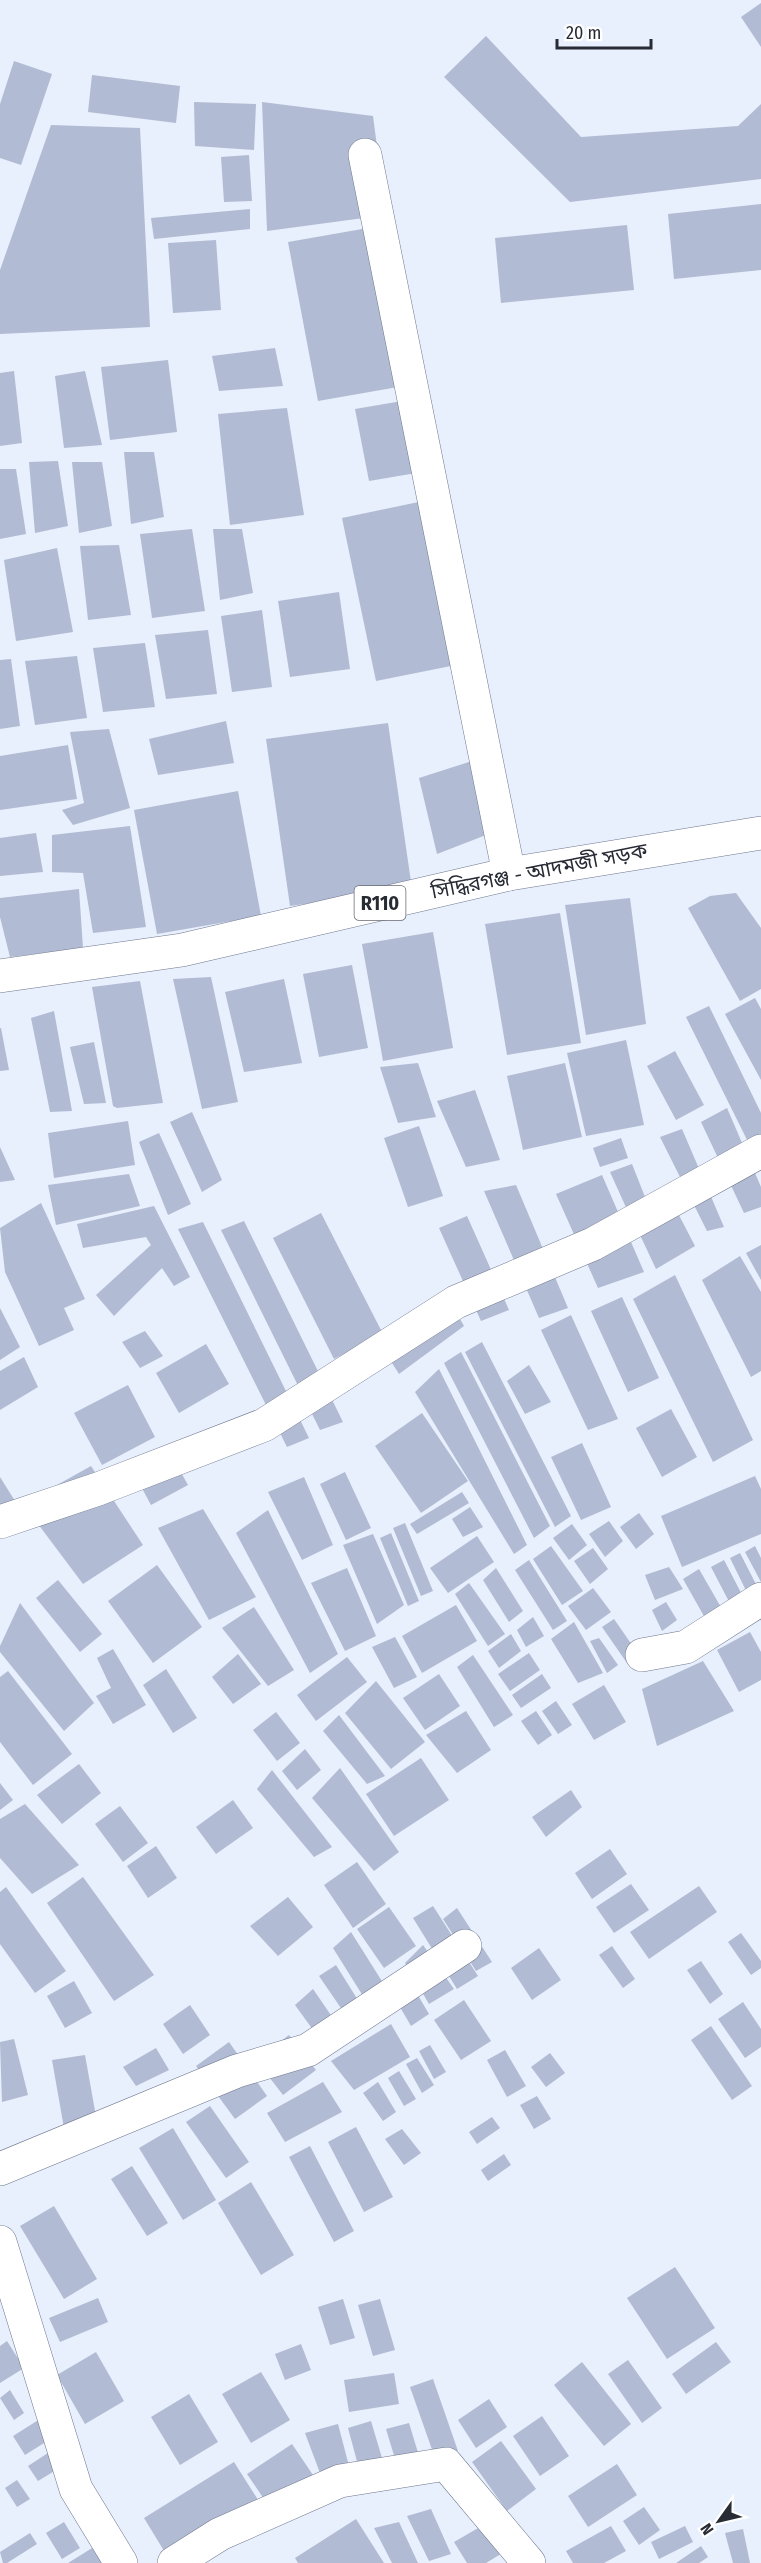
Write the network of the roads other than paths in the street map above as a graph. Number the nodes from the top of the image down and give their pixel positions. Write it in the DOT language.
graph roads {
  1 [pos="365,155"];
  2 [pos="757,840"];
  3 [pos="509,874"];
  4 [pos="0,976"];
  5 [pos="761,1151"];
  6 [pos="0,1522"];
  7 [pos="761,1599"];
  8 [pos="642,1655"];
  9 [pos="465,1946"];
  10 [pos="0,2169"];
  11 [pos="0,2242"];
  12 [pos="121,2563"];
  13 [pos="174,2563"];
  14 [pos="529,2563"];
  1 -- 3 [label="street"];
  2 -- 3 [label="street, সিদ্ধিরগঞ্জ - আদমজী সড়ক / R110"];
  3 -- 4 [label="street, সিদ্ধিরগঞ্জ - আদমজী সড়ক / R110"];
  5 -- 6 [label="street"];
  7 -- 8 [label="street"];
  9 -- 10 [label="street"];
  11 -- 12 [label="street"];
  13 -- 14 [label="street"];
}
